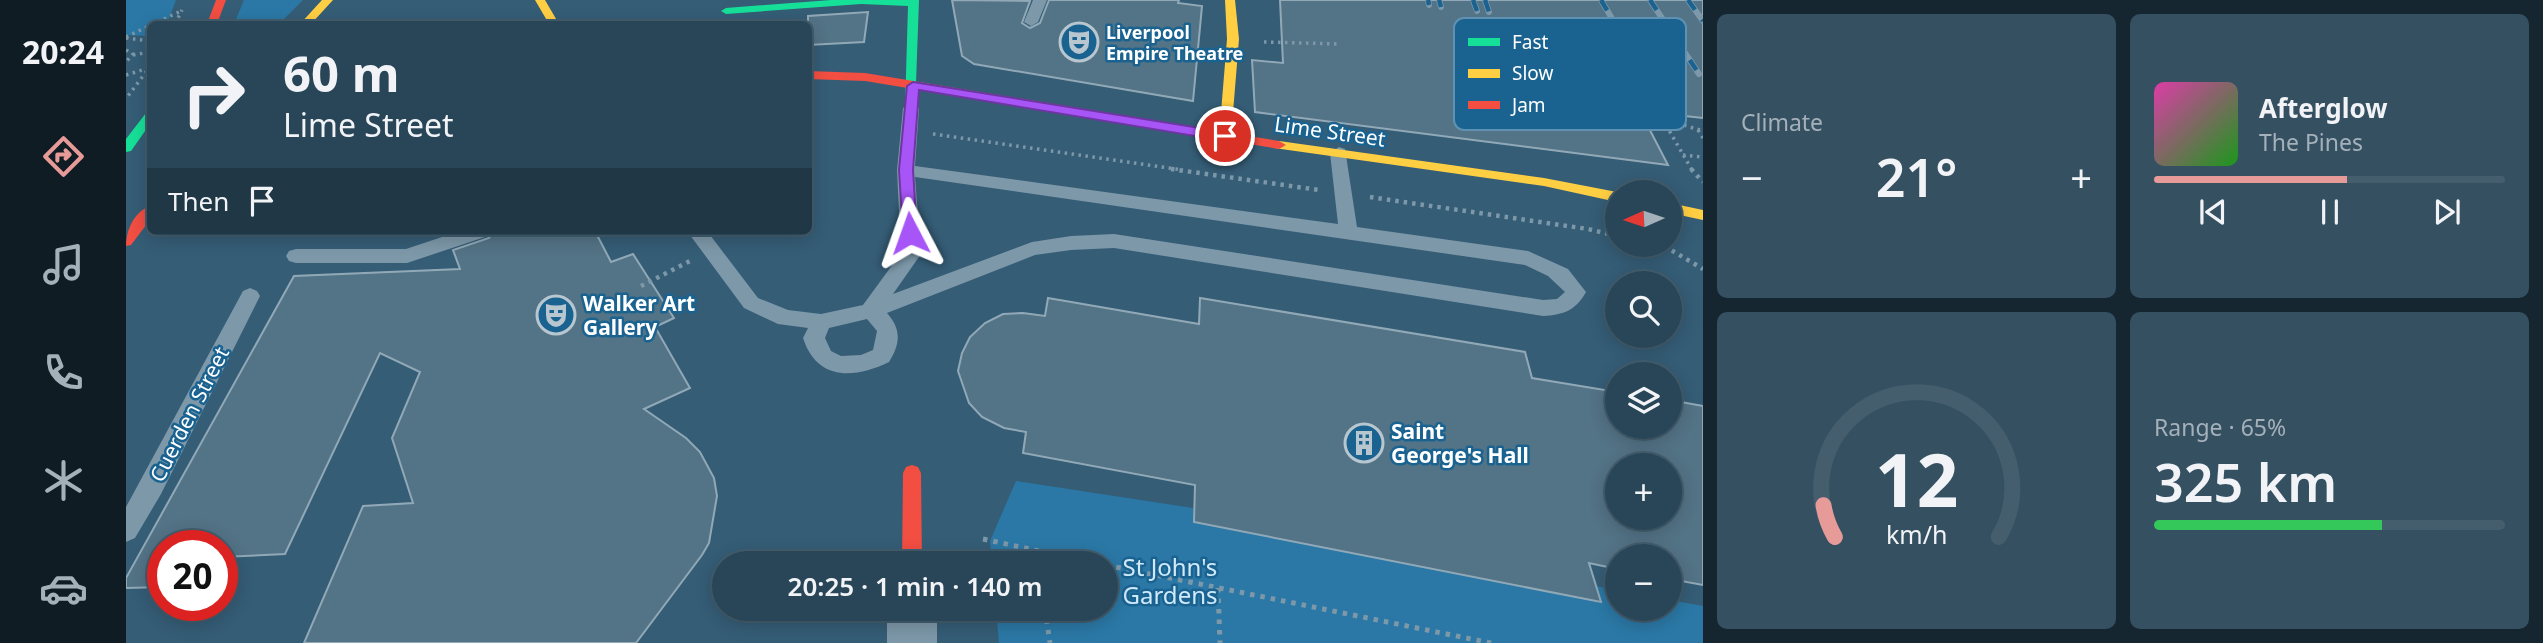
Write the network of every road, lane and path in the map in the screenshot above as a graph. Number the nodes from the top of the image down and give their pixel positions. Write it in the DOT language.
graph roads {
  1 [pos="221,0"];
  2 [pos="328,0"];
  3 [pos="345,0"];
  4 [pos="540,0"];
  5 [pos="1040,0"];
  6 [pos="1230,0"];
  7 [pos="915,1"];
  8 [pos="188,3"];
  9 [pos="181,11"];
  10 [pos="726,11"];
  11 [pos="308,20"];
  12 [pos="160,21"];
  13 [pos="176,21"];
  14 [pos="213,21"];
  15 [pos="552,21"];
  16 [pos="1031,22"];
  17 [pos="147,27"];
  18 [pos="126,37"];
  19 [pos="147,40"];
  20 [pos="1287,44"];
  21 [pos="1340,44"];
  22 [pos="126,50"];
  23 [pos="147,53"];
  24 [pos="133,55"];
  25 [pos="126,62"];
  26 [pos="147,68"];
  27 [pos="147,71"];
  28 [pos="126,75"];
  29 [pos="812,75"];
  30 [pos="913,86"];
  31 [pos="126,99"];
  32 [pos="911,108"];
  33 [pos="147,120"];
  34 [pos="1686,126"];
  35 [pos="1697,129"];
  36 [pos="908,130"];
  37 [pos="1668,130"];
  38 [pos="1703,131"];
  39 [pos="1225,136"];
  40 [pos="1703,138"];
  41 [pos="126,148"];
  42 [pos="1339,153"];
  43 [pos="1682,155"];
  44 [pos="1703,157"];
  45 [pos="906,170"];
  46 [pos="1703,181"];
  47 [pos="1344,193"];
  48 [pos="1605,195"];
  49 [pos="1682,211"];
  50 [pos="147,215"];
  51 [pos="1703,215"];
  52 [pos="1348,233"];
  53 [pos="1605,233"];
  54 [pos="469,235"];
  55 [pos="700,235"];
  56 [pos="126,241"];
  57 [pos="712,250"];
  58 [pos="296,256"];
  59 [pos="1682,257"];
  60 [pos="1703,269"];
  61 [pos="641,286"];
  62 [pos="250,296"];
  63 [pos="870,311"];
  64 [pos="821,322"];
  65 [pos="912,473"];
  66 [pos="126,530"];
  67 [pos="983,539"];
  68 [pos="912,551"];
  69 [pos="1038,551"];
  70 [pos="1118,567"];
  71 [pos="1218,587"];
  72 [pos="912,621"];
  73 [pos="1047,621"];
  74 [pos="912,643"];
  75 [pos="1050,643"];
  76 [pos="1220,643"];
  77 [pos="1491,643"];
  1 -- 14 [label="main road"];
  2 -- 11 [label="main road"];
  3 -- 11 [label="main road"];
  4 -- 15 [label="main road"];
  5 -- 16 [label="lane"];
  6 -- 39 [label="main road"];
  7 -- 10 [label="main road"];
  7 -- 30 [label="main road"];
  8 -- 9 [label="path"];
  9 -- 12 [label="path"];
  9 -- 13 [label="path"];
  17 -- 18 [label="path"];
  18 -- 19 [label="path"];
  20 -- 21 [label="path"];
  22 -- 24 [label="path"];
  23 -- 24 [label="path"];
  24 -- 25 [label="path"];
  26 -- 28 [label="path"];
  27 -- 31 [label="path"];
  29 -- 30 [label="main road, Lime Street"];
  30 -- 32 [label="main road"];
  30 -- 39 [label="main road, Lime Street"];
  32 -- 36 [label="lane"];
  33 -- 41 [label="main road"];
  34 -- 35 [label="path"];
  35 -- 38 [label="path"];
  35 -- 40 [label="path"];
  36 -- 45 [label="lane"];
  36 -- 47 [label="path"];
  37 -- 43 [label="path"];
  39 -- 42 [label="main road, Lime Street"];
  42 -- 47 [label="lane"];
  42 -- 48 [label="main road, Lime Street"];
  43 -- 44 [label="path"];
  43 -- 46 [label="path"];
  45 -- 52 [label="lane"];
  45 -- 63 [label="lane"];
  47 -- 52 [label="lane"];
  47 -- 53 [label="path"];
  49 -- 51 [label="main road"];
  50 -- 56 [label="main road"];
  52 -- 63 [label="lane"];
  54 -- 58 [label="lane"];
  55 -- 57 [label="lane"];
  57 -- 61 [label="path"];
  57 -- 64 [label="lane"];
  59 -- 60 [label="path"];
  62 -- 66 [label="lane, Cuerden Street"];
  63 -- 64 [label="lane"];
  63 -- 64 [label="lane"];
  65 -- 68 [label="main road"];
  67 -- 69 [label="path"];
  70 -- 71 [label="path"];
  71 -- 76 [label="path"];
  71 -- 77 [label="path"];
  72 -- 74 [label="street"];
  73 -- 75 [label="path"];
}
